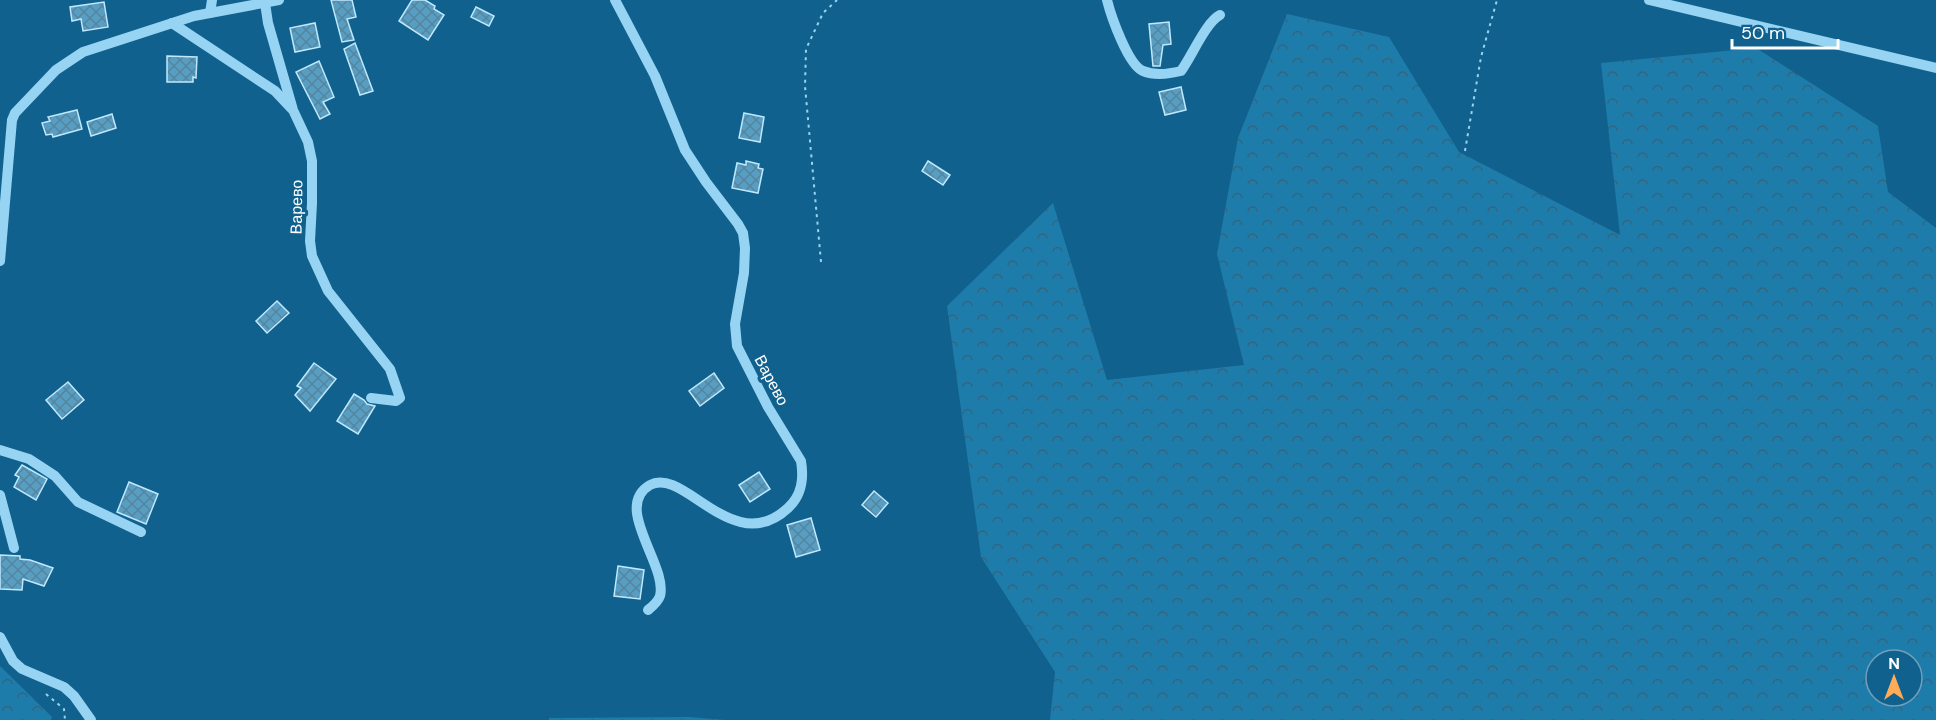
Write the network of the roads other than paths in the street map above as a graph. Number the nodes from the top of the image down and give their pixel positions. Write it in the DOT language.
graph roads {
  1 [pos="212,0"];
  2 [pos="279,0"];
  3 [pos="615,0"];
  4 [pos="1107,0"];
  5 [pos="1649,0"];
  6 [pos="265,3"];
  7 [pos="210,13"];
  8 [pos="1220,15"];
  9 [pos="172,23"];
  10 [pos="1936,68"];
  11 [pos="293,110"];
  12 [pos="0,261"];
  13 [pos="371,398"];
  14 [pos="0,450"];
  15 [pos="0,495"];
  16 [pos="141,532"];
  17 [pos="14,548"];
  18 [pos="648,610"];
  19 [pos="0,637"];
  20 [pos="91,720"];
  1 -- 7 [label="street"];
  2 -- 6 [label="street"];
  3 -- 18 [label="street, Варево"];
  4 -- 8 [label="street"];
  5 -- 10 [label="street"];
  6 -- 7 [label="street"];
  6 -- 11 [label="street, Варево"];
  7 -- 9 [label="street"];
  9 -- 11 [label="street"];
  9 -- 12 [label="street"];
  11 -- 13 [label="street, Варево"];
  14 -- 16 [label="street"];
  15 -- 17 [label="street"];
  19 -- 20 [label="street"];
}
